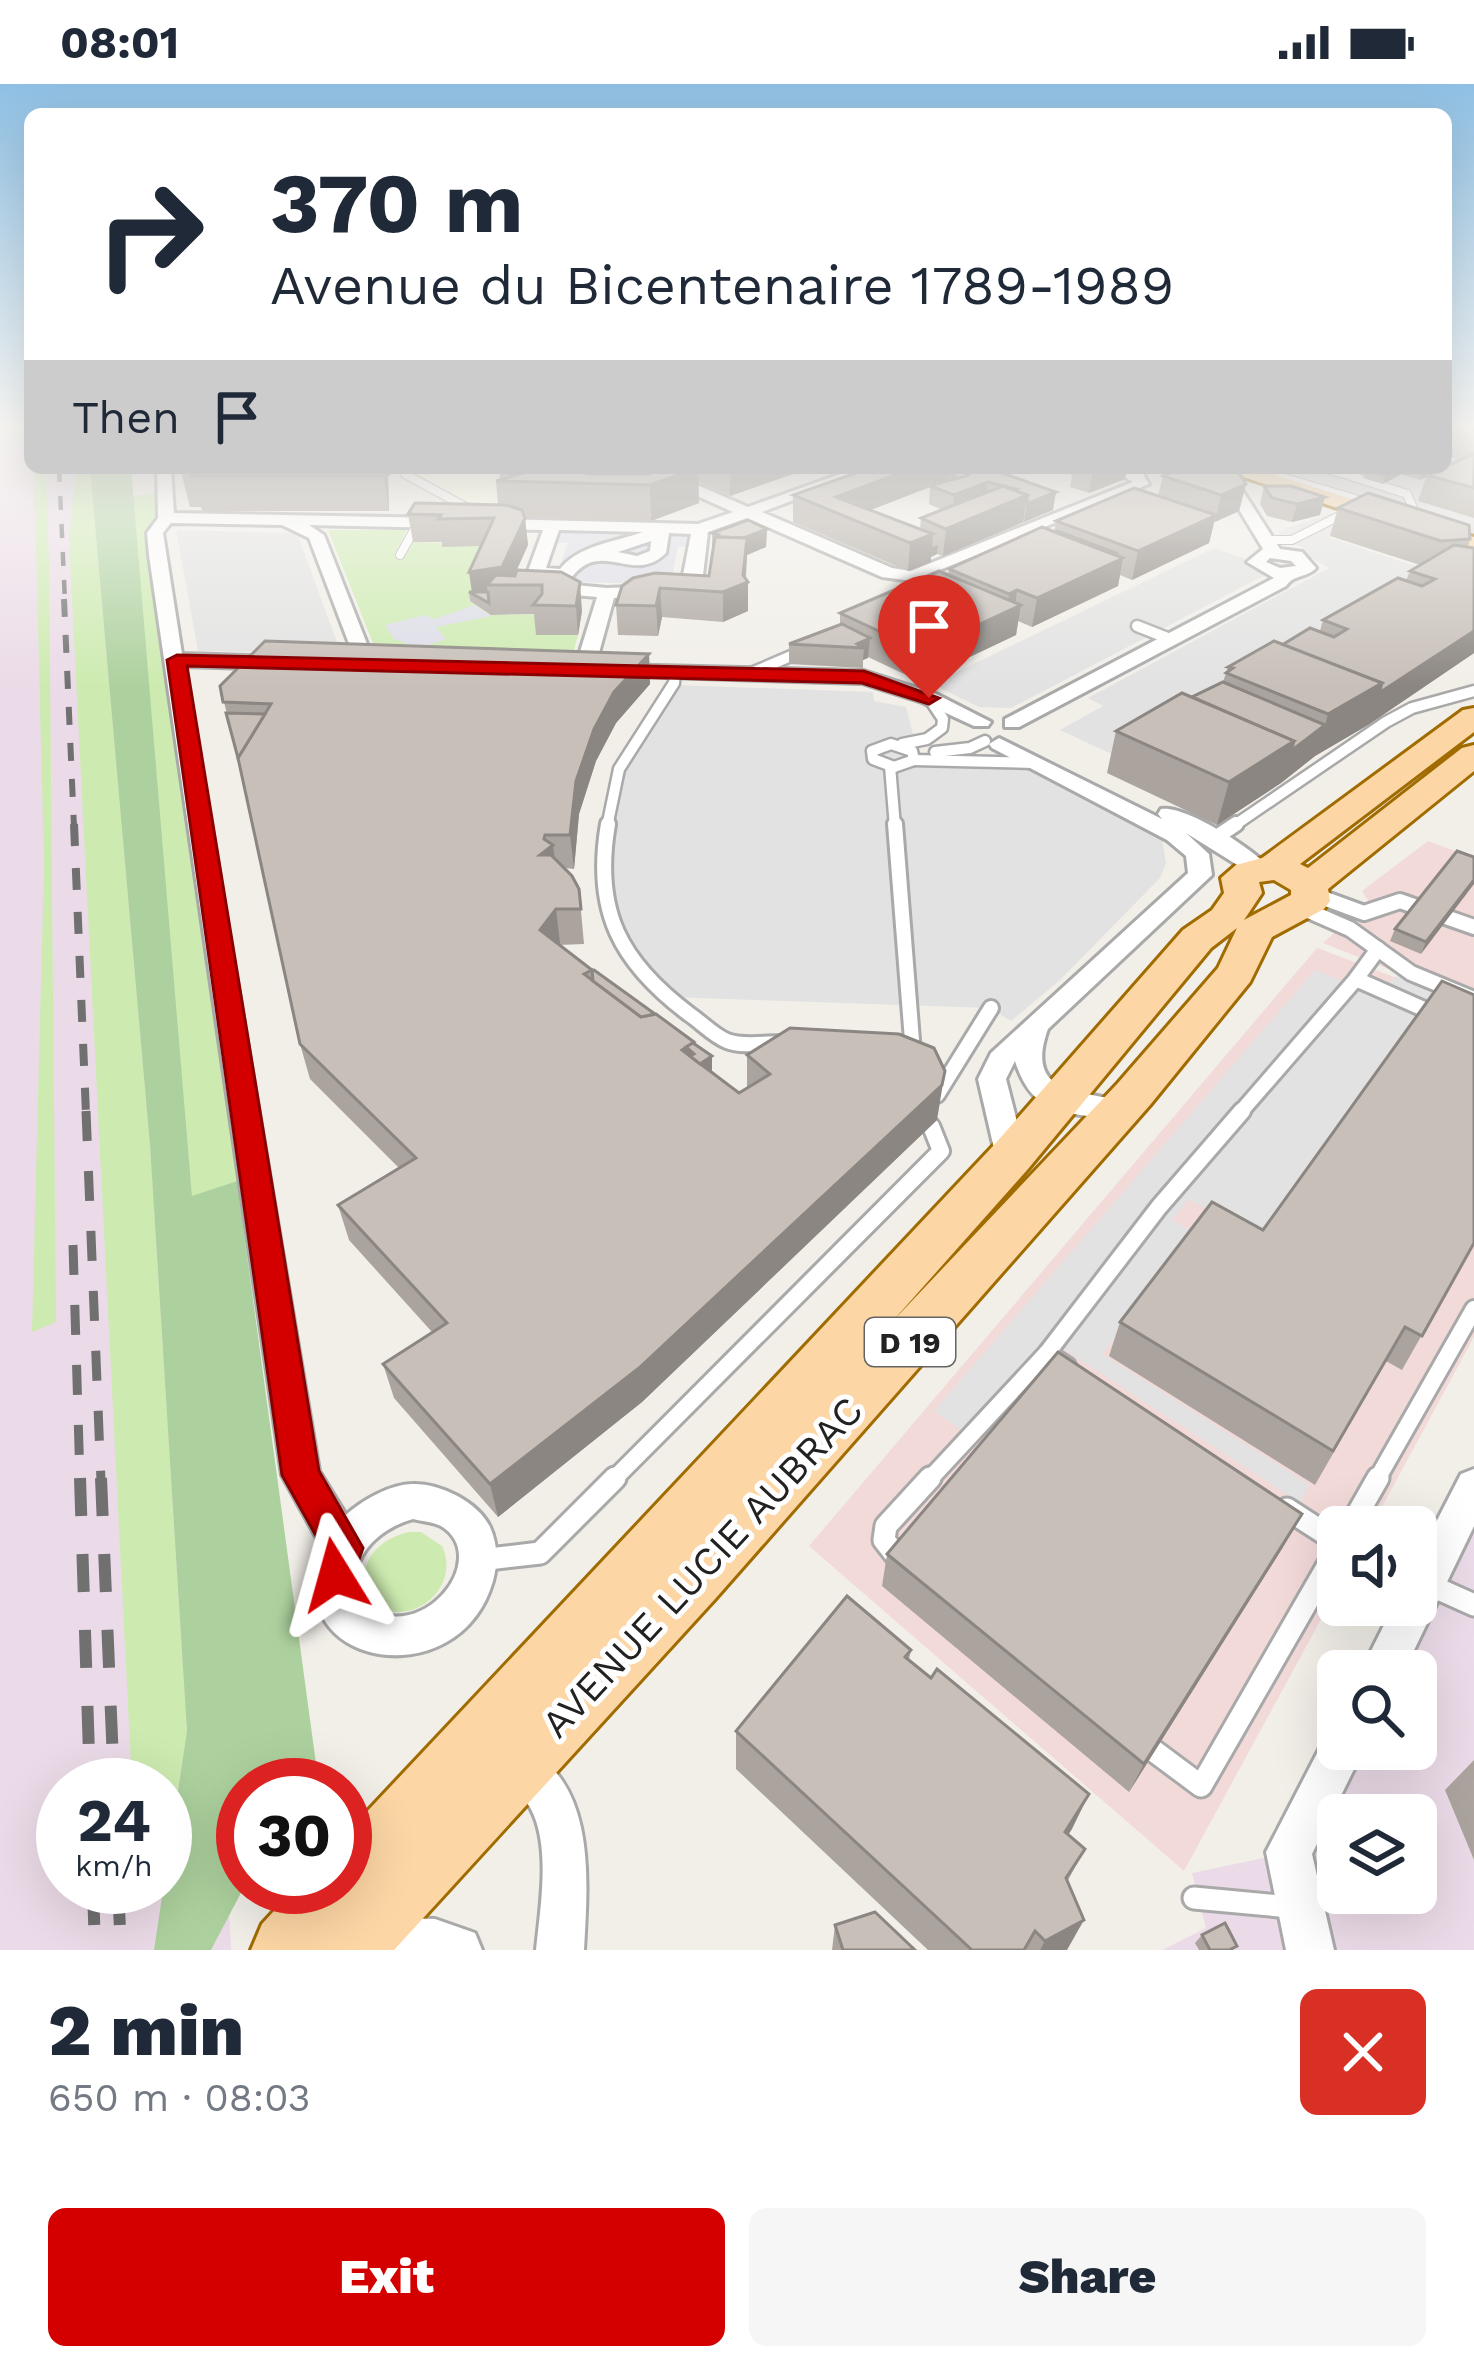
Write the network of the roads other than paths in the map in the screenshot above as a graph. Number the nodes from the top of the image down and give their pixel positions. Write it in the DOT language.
graph roads {
  1 [pos="166,512"];
  2 [pos="476,512"];
  3 [pos="748,512"];
  4 [pos="1071,512"];
  5 [pos="1248,512"];
  6 [pos="1346,512"];
  7 [pos="1372,512"];
  8 [pos="1396,512"];
  9 [pos="1447,512"];
  10 [pos="166,518"];
  11 [pos="284,520"];
  12 [pos="341,521"];
  13 [pos="418,523"];
  14 [pos="477,524"];
  15 [pos="1474,525"];
  16 [pos="554,533"];
  17 [pos="316,536"];
  18 [pos="1474,536"];
  19 [pos="677,537"];
  20 [pos="1474,545"];
  21 [pos="1270,546"];
  22 [pos="602,551"];
  23 [pos="400,555"];
  24 [pos="543,573"];
  25 [pos="569,580"];
  26 [pos="686,580"];
  27 [pos="659,586"];
  28 [pos="607,593"];
  29 [pos="1138,626"];
  30 [pos="1170,639"];
  31 [pos="360,649"];
  32 [pos="807,649"];
  33 [pos="177,660"];
  34 [pos="310,663"];
  35 [pos="381,665"];
  36 [pos="404,666"];
  37 [pos="561,670"];
  38 [pos="584,671"];
  39 [pos="675,673"];
  40 [pos="749,674"];
  41 [pos="1474,691"];
  42 [pos="929,698"];
  43 [pos="1474,717"];
  44 [pos="999,734"];
  45 [pos="899,745"];
  46 [pos="913,755"];
  47 [pos="1474,755"];
  48 [pos="1037,763"];
  49 [pos="890,766"];
  50 [pos="1263,877"];
  51 [pos="1474,927"];
  52 [pos="1378,949"];
  53 [pos="1356,979"];
  54 [pos="1474,999"];
  55 [pos="991,1008"];
  56 [pos="1455,1023"];
  57 [pos="1036,1025"];
  58 [pos="797,1044"];
  59 [pos="890,1047"];
  60 [pos="937,1095"];
  61 [pos="1059,1100"];
  62 [pos="1119,1110"];
  63 [pos="931,1126"];
  64 [pos="1011,1157"];
  65 [pos="1474,1310"];
  66 [pos="1047,1353"];
  67 [pos="1086,1378"];
  68 [pos="1474,1486"];
  69 [pos="1280,1504"];
  70 [pos="1362,1506"];
  71 [pos="1317,1530"];
  72 [pos="344,1548"];
  73 [pos="895,1554"];
  74 [pos="1437,1557"];
  75 [pos="480,1560"];
  76 [pos="1317,1582"];
  77 [pos="1437,1597"];
  78 [pos="1474,1605"];
  79 [pos="500,1750"];
  80 [pos="1154,1751"];
  81 [pos="1331,1770"];
  82 [pos="1194,1898"];
  83 [pos="1306,1929"];
  84 [pos="327,1944"];
  85 [pos="458,1950"];
  86 [pos="560,1950"];
  1 -- 10 [label="street"];
  2 -- 14 [label="lane"];
  3 -- 4 [label="street"];
  3 -- 19 [label="street"];
  5 -- 21 [label="street"];
  6 -- 21 [label="lane"];
  7 -- 20 [label="main road"];
  8 -- 18 [label="lane"];
  9 -- 15 [label="main road"];
  10 -- 11 [label="street"];
  10 -- 33 [label="street"];
  11 -- 12 [label="street"];
  11 -- 17 [label="street"];
  12 -- 13 [label="street"];
  12 -- 17 [label="street"];
  13 -- 14 [label="street"];
  13 -- 23 [label="lane"];
  14 -- 16 [label="street"];
  16 -- 19 [label="street"];
  16 -- 22 [label="street"];
  16 -- 28 [label="street"];
  17 -- 31 [label="street"];
  19 -- 22 [label="street"];
  19 -- 27 [label="street"];
  19 -- 28 [label="street"];
  21 -- 30 [label="street"];
  22 -- 25 [label="street"];
  24 -- 25 [label="street"];
  25 -- 27 [label="street"];
  26 -- 27 [label="street"];
  28 -- 38 [label="street"];
  29 -- 30 [label="lane"];
  30 -- 44 [label="street"];
  31 -- 35 [label="street"];
  31 -- 35 [label="street"];
  32 -- 40 [label="lane"];
  33 -- 34 [label="street"];
  33 -- 72 [label="street"];
  35 -- 36 [label="street"];
  37 -- 38 [label="street"];
  38 -- 39 [label="street"];
  39 -- 40 [label="street"];
  39 -- 58 [label="lane"];
  40 -- 42 [label="street"];
  41 -- 50 [label="lane"];
  42 -- 44 [label="street"];
  42 -- 45 [label="lane"];
  43 -- 50 [label="main road, AVENUE LUCIE AUBRAC / D 19"];
  44 -- 46 [label="lane"];
  44 -- 48 [label="street"];
  44 -- 50 [label="street"];
  45 -- 46 [label="lane"];
  45 -- 49 [label="lane"];
  46 -- 48 [label="lane"];
  46 -- 49 [label="lane"];
  47 -- 50 [label="main road, AVENUE LUCIE AUBRAC / D 19"];
  48 -- 50 [label="street"];
  49 -- 59 [label="lane"];
  50 -- 51 [label="lane"];
  50 -- 52 [label="lane"];
  50 -- 57 [label="street"];
  50 -- 61 [label="main road, AVENUE LUCIE AUBRAC / D 19"];
  50 -- 62 [label="main road, AVENUE LUCIE AUBRAC / D 19"];
  52 -- 53 [label="lane"];
  52 -- 54 [label="lane"];
  53 -- 56 [label="lane"];
  53 -- 66 [label="lane"];
  55 -- 60 [label="lane"];
  57 -- 61 [label="street"];
  57 -- 64 [label="street"];
  61 -- 62 [label="street"];
  61 -- 64 [label="main road, AVENUE LUCIE AUBRAC / D 19"];
  62 -- 79 [label="main road, AVENUE LUCIE AUBRAC / D 19"];
  63 -- 75 [label="lane"];
  64 -- 79 [label="main road, AVENUE LUCIE AUBRAC / D 19"];
  65 -- 70 [label="lane"];
  66 -- 67 [label="lane"];
  66 -- 73 [label="lane"];
  68 -- 74 [label="street"];
  69 -- 71 [label="lane"];
  72 -- 75 [label="street"];
  72 -- 75 [label="street"];
  76 -- 80 [label="lane"];
  77 -- 78 [label="lane"];
  79 -- 84 [label="main road, AVENUE LUCIE AUBRAC / D 19"];
  79 -- 86 [label="street"];
  81 -- 83 [label="street"];
  82 -- 83 [label="lane"];
  84 -- 85 [label="street"];
}
